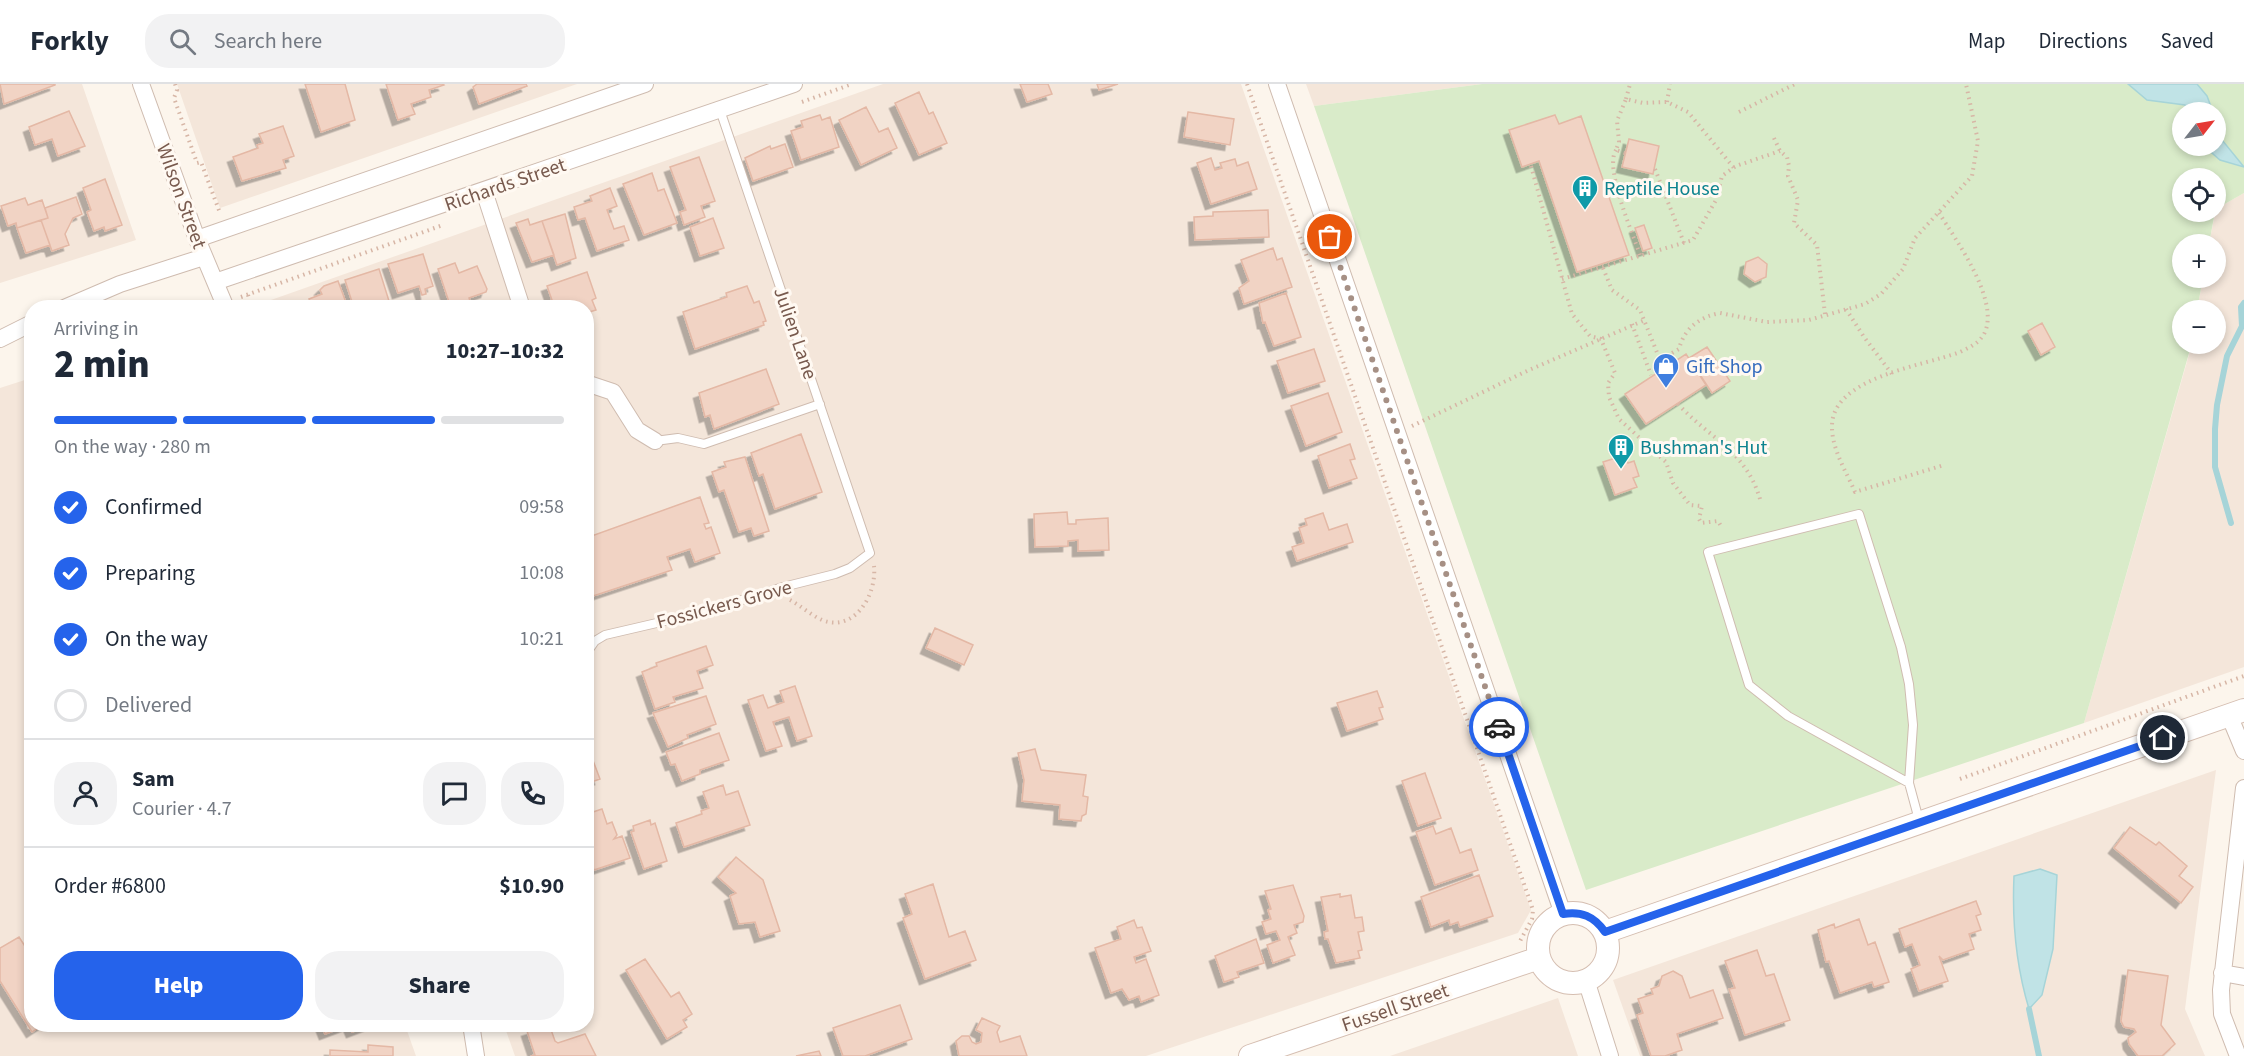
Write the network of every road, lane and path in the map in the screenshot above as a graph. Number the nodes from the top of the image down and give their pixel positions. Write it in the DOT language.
graph roads {
  1 [pos="141,84"];
  2 [pos="175,84"];
  3 [pos="645,84"];
  4 [pos="794,84"];
  5 [pos="1247,84"];
  6 [pos="1277,84"];
  7 [pos="1630,84"];
  8 [pos="1670,84"];
  9 [pos="1795,84"];
  10 [pos="1966,84"];
  11 [pos="1626,99"];
  12 [pos="1667,102"];
  13 [pos="720,110"];
  14 [pos="1739,112"];
  15 [pos="1774,138"];
  16 [pos="1616,150"];
  17 [pos="1780,151"];
  18 [pos="1625,153"];
  19 [pos="197,163"];
  20 [pos="1531,166"];
  21 [pos="1734,168"];
  22 [pos="1655,169"];
  23 [pos="484,191"];
  24 [pos="1939,213"];
  25 [pos="197,239"];
  26 [pos="1684,243"];
  27 [pos="1640,255"];
  28 [pos="204,257"];
  29 [pos="1603,268"];
  30 [pos="1562,279"];
  31 [pos="215,282"];
  32 [pos="248,295"];
  33 [pos="83,300"];
  34 [pos="223,300"];
  35 [pos="250,300"];
  36 [pos="519,300"];
  37 [pos="1846,309"];
  38 [pos="1826,314"];
  39 [pos="1645,320"];
  40 [pos="1632,324"];
  41 [pos="24,327"];
  42 [pos="0,339"];
  43 [pos="1601,339"];
  44 [pos="1892,374"];
  45 [pos="1651,375"];
  46 [pos="594,386"];
  47 [pos="820,404"];
  48 [pos="1677,404"];
  49 [pos="1398,434"];
  50 [pos="655,441"];
  51 [pos="1944,465"];
  52 [pos="1760,499"];
  53 [pos="1721,526"];
  54 [pos="868,554"];
  55 [pos="785,598"];
  56 [pos="594,644"];
  57 [pos="2244,676"];
  58 [pos="2236,713"];
  59 [pos="2244,751"];
  60 [pos="1960,779"];
  61 [pos="1909,783"];
  62 [pos="2244,788"];
  63 [pos="1920,822"];
  64 [pos="1563,914"];
  65 [pos="1605,932"];
  66 [pos="1532,960"];
  67 [pos="2222,973"];
  68 [pos="2244,977"];
  69 [pos="1586,980"];
  70 [pos="472,1032"];
  71 [pos="476,1056"];
  72 [pos="1250,1056"];
  73 [pos="1610,1056"];
  74 [pos="2238,1056"];
  1 -- 25 [label="street, Wilson Street"];
  2 -- 19 [label="path"];
  3 -- 25 [label="street"];
  4 -- 13 [label="street, Richards Street"];
  5 -- 66 [label="path"];
  6 -- 49 [label="street"];
  7 -- 11 [label="path"];
  8 -- 12 [label="path"];
  9 -- 14 [label="path"];
  10 -- 24 [label="path"];
  11 -- 12 [label="path"];
  11 -- 16 [label="path"];
  12 -- 21 [label="path"];
  13 -- 23 [label="street, Richards Street"];
  13 -- 47 [label="lane, Julien Lane"];
  15 -- 17 [label="path"];
  16 -- 18 [label="path"];
  16 -- 27 [label="path"];
  17 -- 21 [label="path"];
  17 -- 38 [label="path"];
  20 -- 30 [label="path"];
  21 -- 26 [label="path"];
  22 -- 26 [label="path"];
  23 -- 31 [label="street, Richards Street"];
  23 -- 36 [label="street"];
  24 -- 37 [label="path"];
  24 -- 44 [label="path"];
  25 -- 28 [label="street, Wilson Street"];
  26 -- 27 [label="path"];
  27 -- 29 [label="path"];
  28 -- 31 [label="street, Wilson Street"];
  28 -- 33 [label="street"];
  29 -- 30 [label="path"];
  29 -- 39 [label="path"];
  30 -- 43 [label="path"];
  31 -- 34 [label="street, Wilson Street"];
  32 -- 35 [label="path"];
  37 -- 38 [label="path"];
  37 -- 44 [label="path"];
  38 -- 39 [label="path"];
  39 -- 40 [label="path"];
  40 -- 43 [label="path"];
  40 -- 45 [label="path"];
  41 -- 42 [label="street"];
  43 -- 49 [label="path"];
  43 -- 53 [label="path"];
  44 -- 51 [label="path"];
  46 -- 50 [label="street"];
  47 -- 50 [label="lane"];
  47 -- 54 [label="lane, Julien Lane"];
  48 -- 52 [label="path"];
  49 -- 64 [label="street"];
  54 -- 55 [label="path"];
  54 -- 56 [label="lane, Fossickers Grove"];
  57 -- 60 [label="path"];
  58 -- 59 [label="street"];
  58 -- 63 [label="street"];
  61 -- 61 [label="lane"];
  61 -- 63 [label="lane"];
  62 -- 67 [label="street"];
  63 -- 65 [label="street"];
  64 -- 65 [label="street"];
  64 -- 66 [label="street"];
  65 -- 69 [label="street"];
  66 -- 69 [label="street"];
  66 -- 72 [label="street, Fussell Street"];
  67 -- 68 [label="street"];
  67 -- 74 [label="street"];
  69 -- 73 [label="street"];
  70 -- 71 [label="street"];
}
